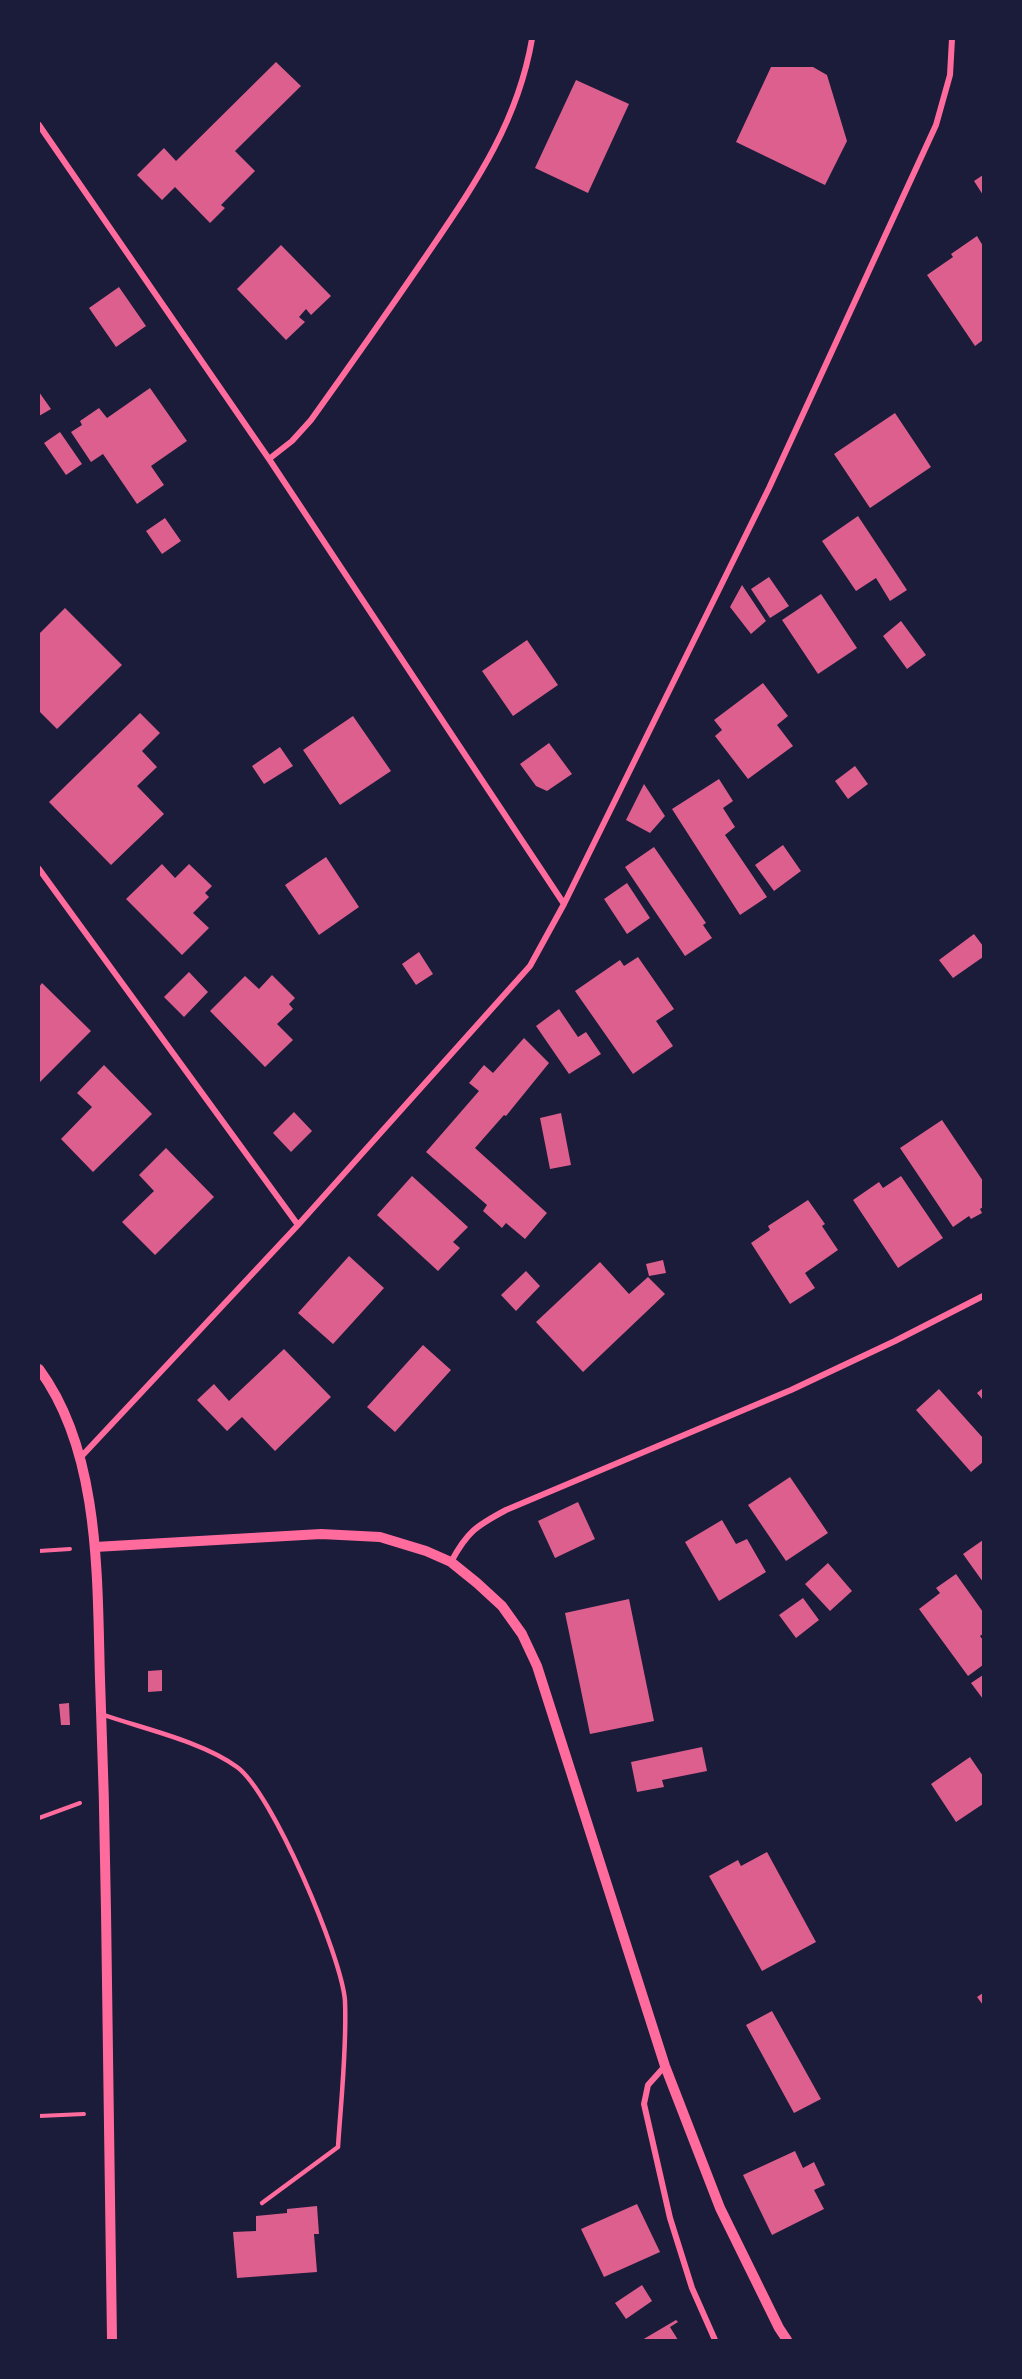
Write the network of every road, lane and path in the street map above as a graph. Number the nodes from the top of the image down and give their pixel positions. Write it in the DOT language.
graph roads {
  1 [pos="532,39"];
  2 [pos="952,39"];
  3 [pos="39,125"];
  4 [pos="269,459"];
  5 [pos="39,869"];
  6 [pos="564,904"];
  7 [pos="298,1225"];
  8 [pos="983,1296"];
  9 [pos="39,1369"];
  10 [pos="80,1458"];
  11 [pos="95,1547"];
  12 [pos="451,1563"];
  13 [pos="101,1714"];
  14 [pos="104,1794"];
  15 [pos="39,1818"];
  16 [pos="665,2066"];
  17 [pos="109,2112"];
  18 [pos="39,2116"];
  19 [pos="262,2203"];
  20 [pos="112,2340"];
  21 [pos="715,2340"];
  22 [pos="787,2340"];
  1 -- 4 [label="street"];
  2 -- 6 [label="street"];
  3 -- 4 [label="street"];
  4 -- 6 [label="street"];
  5 -- 7 [label="street"];
  6 -- 7 [label="street"];
  7 -- 10 [label="street"];
  8 -- 12 [label="street"];
  9 -- 10 [label="street"];
  10 -- 11 [label="street"];
  11 -- 12 [label="street"];
  11 -- 13 [label="street"];
  12 -- 16 [label="street"];
  13 -- 14 [label="street"];
  13 -- 19 [label="lane"];
  14 -- 15 [label="path"];
  14 -- 17 [label="street"];
  16 -- 21 [label="street"];
  16 -- 22 [label="street"];
  17 -- 18 [label="path"];
  17 -- 20 [label="street"];
}
